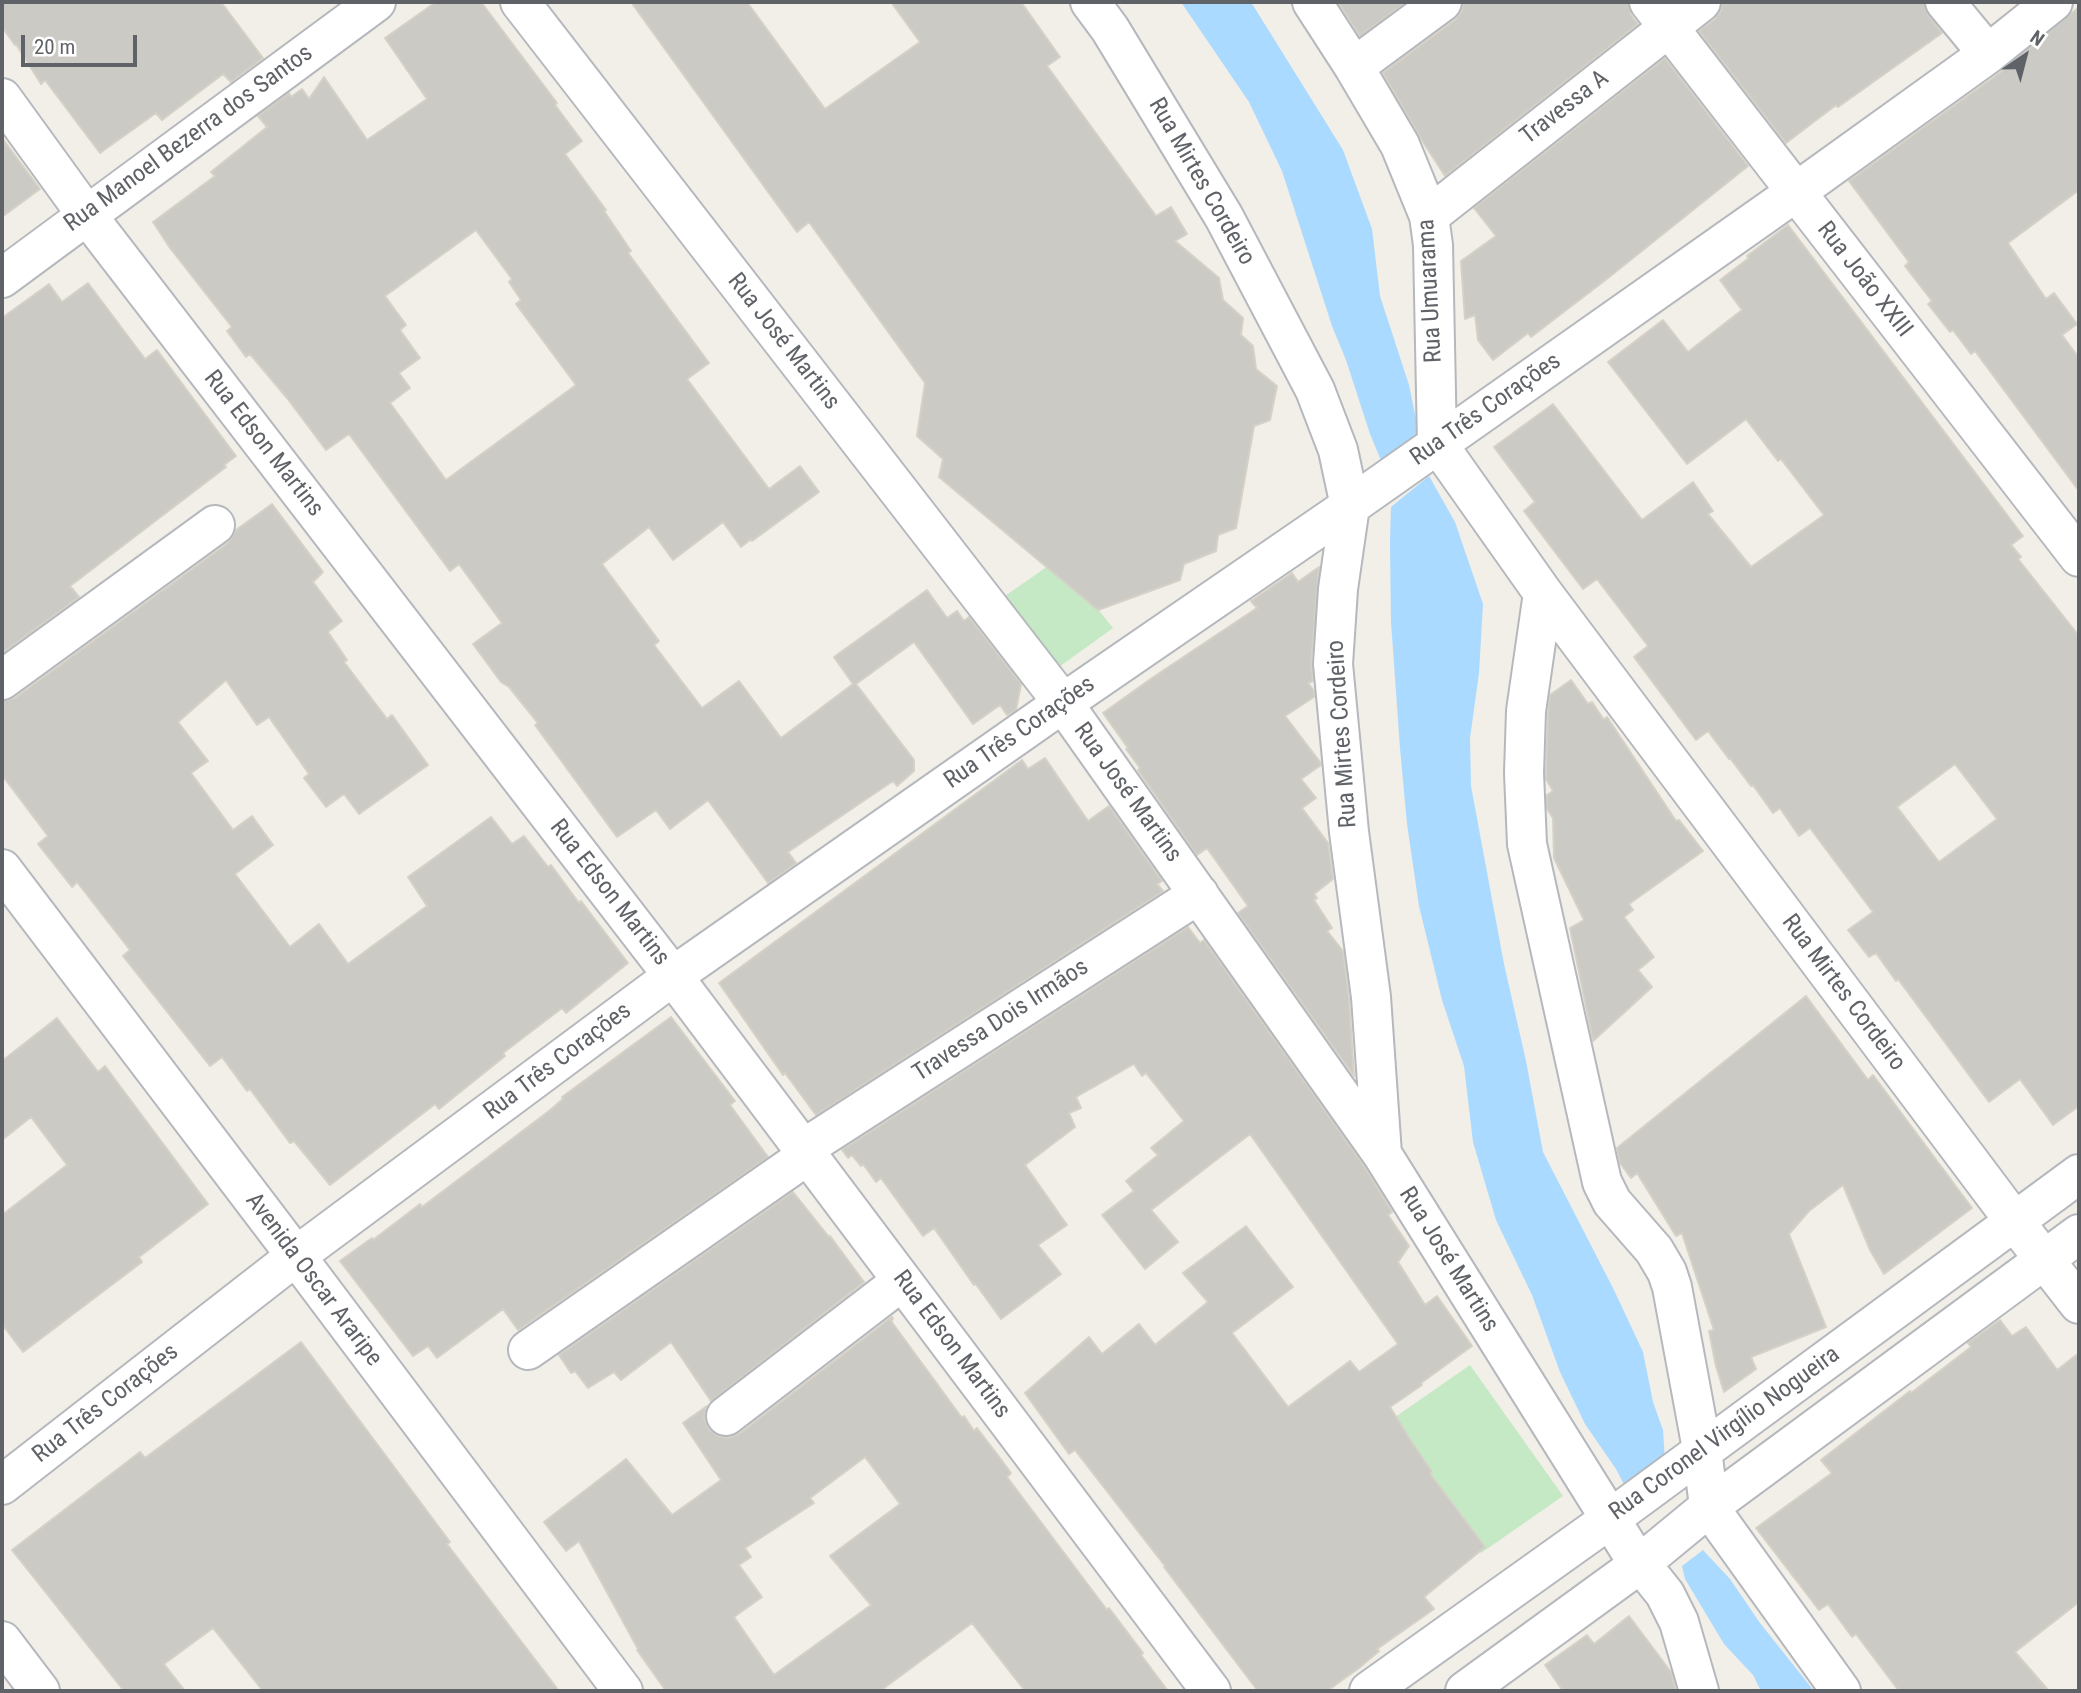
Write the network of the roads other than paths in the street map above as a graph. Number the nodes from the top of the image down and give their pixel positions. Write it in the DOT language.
graph roads {
  1 [pos="376,2"];
  2 [pos="520,2"];
  3 [pos="1090,2"];
  4 [pos="1312,2"];
  5 [pos="1442,2"];
  6 [pos="1702,2"];
  7 [pos="1945,2"];
  8 [pos="2053,2"];
  9 [pos="1658,14"];
  10 [pos="1988,54"];
  11 [pos="1354,68"];
  12 [pos="2,98"];
  13 [pos="1796,192"];
  14 [pos="86,214"];
  15 [pos="1429,216"];
  16 [pos="2,278"];
  17 [pos="1437,443"];
  18 [pos="1350,506"];
  19 [pos="215,526"];
  20 [pos="2079,557"];
  21 [pos="1543,593"];
  22 [pos="2,680"];
  23 [pos="1063,703"];
  24 [pos="2,869"];
  25 [pos="1199,894"];
  26 [pos="673,976"];
  27 [pos="805,1152"];
  28 [pos="1382,1154"];
  29 [pos="2079,1174"];
  30 [pos="2015,1222"];
  31 [pos="2079,1234"];
  32 [pos="296,1256"];
  33 [pos="2045,1258"];
  34 [pos="902,1281"];
  35 [pos="2079,1304"];
  36 [pos="528,1350"];
  37 [pos="726,1416"];
  38 [pos="1702,1449"];
  39 [pos="2,1485"];
  40 [pos="1709,1507"];
  41 [pos="1610,1519"];
  42 [pos="1642,1563"];
  43 [pos="2,1641"];
  44 [pos="40,1691"];
  45 [pos="623,1691"];
  46 [pos="1211,1691"];
  47 [pos="1370,1691"];
  48 [pos="1465,1691"];
  49 [pos="1699,1691"];
  50 [pos="1840,1691"];
  1 -- 14 [label="street, Rua Manoel Bezerra dos Santos"];
  2 -- 23 [label="street, Rua José Martins"];
  3 -- 18 [label="street, Rua Mirtes Cordeiro"];
  4 -- 11 [label="street, Rua Umuarama"];
  5 -- 11 [label="street"];
  6 -- 9 [label="street, Travessa A"];
  7 -- 10 [label="street"];
  8 -- 10 [label="street, Rua Três Corações"];
  9 -- 13 [label="street, Rua João XXIII"];
  9 -- 15 [label="street, Travessa A"];
  10 -- 13 [label="street, Rua Três Corações"];
  11 -- 15 [label="street, Rua Umuarama"];
  12 -- 14 [label="street, Rua Edson Martins"];
  13 -- 17 [label="street, Rua Três Corações"];
  13 -- 20 [label="street, Rua João XXIII"];
  14 -- 16 [label="street, Rua Manoel Bezerra dos Santos"];
  14 -- 26 [label="street, Rua Edson Martins"];
  15 -- 17 [label="street, Rua Umuarama"];
  17 -- 18 [label="street, Rua Três Corações"];
  17 -- 21 [label="street, Rua Mirtes Cordeiro"];
  18 -- 23 [label="street, Rua Três Corações"];
  18 -- 28 [label="street, Rua Mirtes Cordeiro"];
  19 -- 22 [label="street"];
  21 -- 30 [label="street, Rua Mirtes Cordeiro"];
  21 -- 38 [label="street"];
  23 -- 25 [label="street, Rua José Martins"];
  23 -- 26 [label="street, Rua Três Corações"];
  24 -- 32 [label="street, Avenida Oscar Araripe"];
  25 -- 27 [label="street, Travessa Dois Irmãos"];
  25 -- 28 [label="street, Rua José Martins"];
  26 -- 27 [label="street, Rua Edson Martins"];
  26 -- 32 [label="street, Rua Três Corações"];
  27 -- 34 [label="street, Rua Edson Martins"];
  27 -- 36 [label="street, Travessa Dois Irmãos"];
  28 -- 41 [label="street, Rua José Martins"];
  29 -- 30 [label="street, Rua Coronel Virgílio Nogueira"];
  30 -- 33 [label="street, Rua Mirtes Cordeiro"];
  30 -- 38 [label="street, Rua Coronel Virgílio Nogueira"];
  31 -- 33 [label="street, Rua Coronel Virgílio Nogueira"];
  32 -- 39 [label="street, Rua Três Corações"];
  32 -- 45 [label="street, Avenida Oscar Araripe"];
  33 -- 35 [label="street, Rua Mirtes Cordeiro"];
  33 -- 40 [label="street, Rua Coronel Virgílio Nogueira"];
  34 -- 37 [label="street"];
  34 -- 46 [label="street, Rua Edson Martins"];
  38 -- 40 [label="street"];
  38 -- 41 [label="street, Rua Coronel Virgílio Nogueira"];
  40 -- 42 [label="street, Rua Coronel Virgílio Nogueira"];
  40 -- 50 [label="street"];
  41 -- 42 [label="street, Rua José Martins"];
  41 -- 47 [label="street, Rua Coronel Virgílio Nogueira"];
  42 -- 48 [label="street, Rua Coronel Virgílio Nogueira"];
  42 -- 49 [label="street, Rua José Martins"];
  43 -- 44 [label="street"];
}
